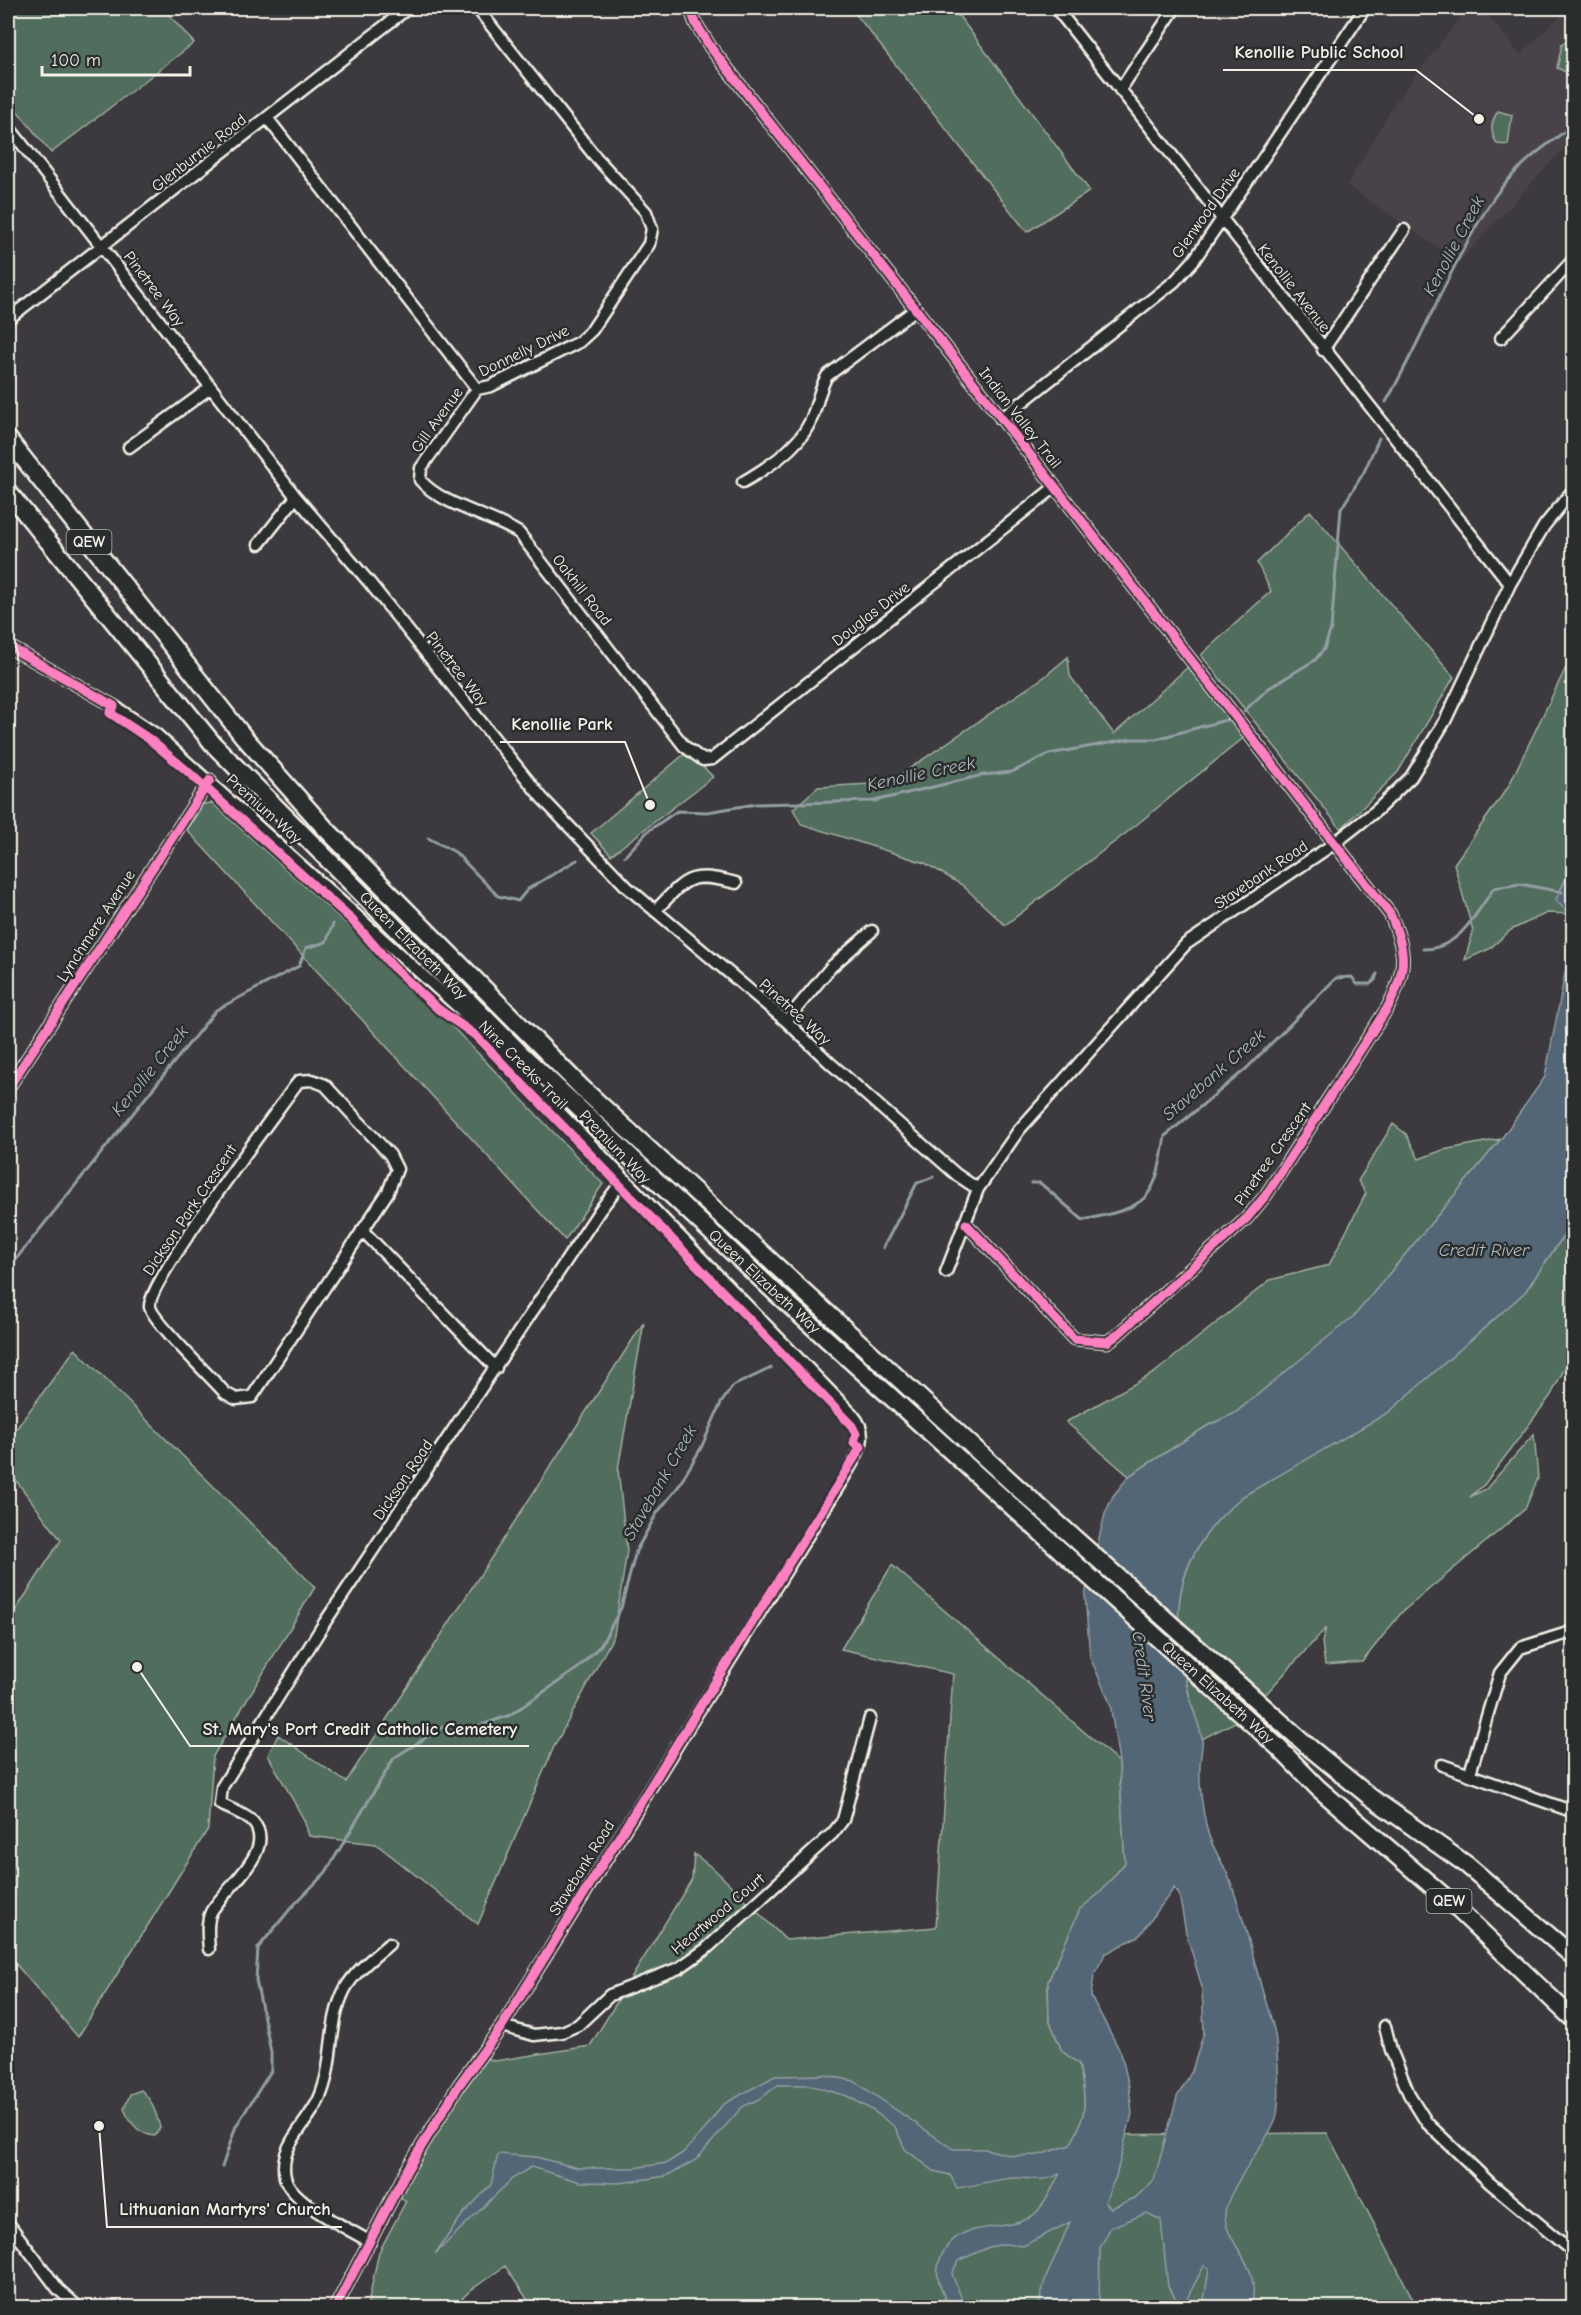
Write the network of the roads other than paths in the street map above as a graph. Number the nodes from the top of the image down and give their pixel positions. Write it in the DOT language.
graph roads {
  1 [pos="408,8"];
  2 [pos="477,8"];
  3 [pos="690,8"];
  4 [pos="1056,8"];
  5 [pos="1175,8"];
  6 [pos="1365,8"];
  7 [pos="1120,90"];
  8 [pos="268,119"];
  9 [pos="8,126"];
  10 [pos="1221,219"];
  11 [pos="1404,230"];
  12 [pos="103,246"];
  13 [pos="1574,259"];
  14 [pos="916,309"];
  15 [pos="8,319"];
  16 [pos="1501,338"];
  17 [pos="1323,350"];
  18 [pos="210,388"];
  19 [pos="477,389"];
  20 [pos="1000,419"];
  21 [pos="8,430"];
  22 [pos="8,439"];
  23 [pos="129,447"];
  24 [pos="19,453"];
  25 [pos="421,468"];
  26 [pos="743,482"];
  27 [pos="1055,487"];
  28 [pos="1574,489"];
  29 [pos="8,492"];
  30 [pos="296,497"];
  31 [pos="258,544"];
  32 [pos="1510,584"];
  33 [pos="8,646"];
  34 [pos="703,759"];
  35 [pos="210,780"];
  36 [pos="1335,843"];
  37 [pos="736,884"];
  38 [pos="655,911"];
  39 [pos="872,931"];
  40 [pos="786,1021"];
  41 [pos="8,1088"];
  42 [pos="624,1179"];
  43 [pos="978,1189"];
  44 [pos="966,1224"];
  45 [pos="362,1230"];
  46 [pos="946,1272"];
  47 [pos="496,1368"];
  48 [pos="861,1447"];
  49 [pos="1574,1632"];
  50 [pos="870,1718"];
  51 [pos="1442,1765"];
  52 [pos="1470,1773"];
  53 [pos="1574,1812"];
  54 [pos="389,1944"];
  55 [pos="209,1949"];
  56 [pos="1574,1957"];
  57 [pos="1574,2020"];
  58 [pos="502,2026"];
  59 [pos="1385,2026"];
  60 [pos="8,2223"];
  61 [pos="370,2242"];
  62 [pos="1574,2253"];
  63 [pos="79,2307"];
  64 [pos="335,2307"];
  1 -- 8 [label="street, Glenburnie Road"];
  2 -- 19 [label="street, Donnelly Drive"];
  3 -- 14 [label="street, Indian Valley Trail"];
  4 -- 7 [label="street, Kenollie Avenue"];
  5 -- 7 [label="street"];
  6 -- 10 [label="street, Glenwood Drive"];
  7 -- 10 [label="street, Kenollie Avenue"];
  8 -- 12 [label="street, Glenburnie Road"];
  8 -- 19 [label="street, Donnelly Drive"];
  9 -- 12 [label="street, Pinetree Way"];
  10 -- 17 [label="street, Kenollie Avenue"];
  10 -- 20 [label="street, Glenwood Drive"];
  11 -- 17 [label="street"];
  12 -- 15 [label="street, Glenburnie Road"];
  12 -- 18 [label="street, Pinetree Way"];
  13 -- 16 [label="street"];
  14 -- 20 [label="street, Indian Valley Trail"];
  14 -- 26 [label="street"];
  17 -- 32 [label="street, Kenollie Avenue"];
  18 -- 23 [label="street"];
  18 -- 30 [label="street, Pinetree Way"];
  19 -- 25 [label="street, Gill Avenue"];
  20 -- 27 [label="street, Indian Valley Trail"];
  21 -- 24 [label="highway"];
  22 -- 24 [label="highway, Queen Elizabeth Way / QEW"];
  24 -- 56 [label="highway, Queen Elizabeth Way / QEW"];
  25 -- 34 [label="street, Oakhill Road"];
  27 -- 34 [label="street, Douglas Drive"];
  27 -- 36 [label="street, Indian Valley Trail"];
  28 -- 32 [label="street, Stavebank Road"];
  29 -- 57 [label="highway, Queen Elizabeth Way / QEW"];
  30 -- 31 [label="street"];
  30 -- 38 [label="street, Pinetree Way"];
  32 -- 36 [label="street, Stavebank Road"];
  33 -- 35 [label="street, Premium Way"];
  35 -- 41 [label="street, Lynchmere Avenue"];
  35 -- 42 [label="street, Premium Way"];
  36 -- 43 [label="street, Stavebank Road"];
  36 -- 44 [label="street, Pinetree Crescent"];
  37 -- 38 [label="street"];
  38 -- 40 [label="street, Pinetree Way"];
  39 -- 40 [label="street"];
  40 -- 43 [label="street, Pinetree Way"];
  42 -- 47 [label="street, Dickson Road"];
  42 -- 48 [label="street, Premium Way"];
  43 -- 44 [label="street, Stavebank Road"];
  44 -- 46 [label="street, Stavebank Road"];
  45 -- 45 [label="street, Dickson Park Crescent"];
  45 -- 47 [label="street"];
  47 -- 55 [label="street, Dickson Road"];
  48 -- 58 [label="street, Stavebank Road"];
  49 -- 52 [label="street"];
  50 -- 58 [label="street, Heartwood Court"];
  51 -- 52 [label="street"];
  52 -- 53 [label="street"];
  54 -- 61 [label="street"];
  58 -- 61 [label="street, Stavebank Road"];
  59 -- 62 [label="street"];
  60 -- 63 [label="street"];
  61 -- 64 [label="street, Stavebank Road"];
}
